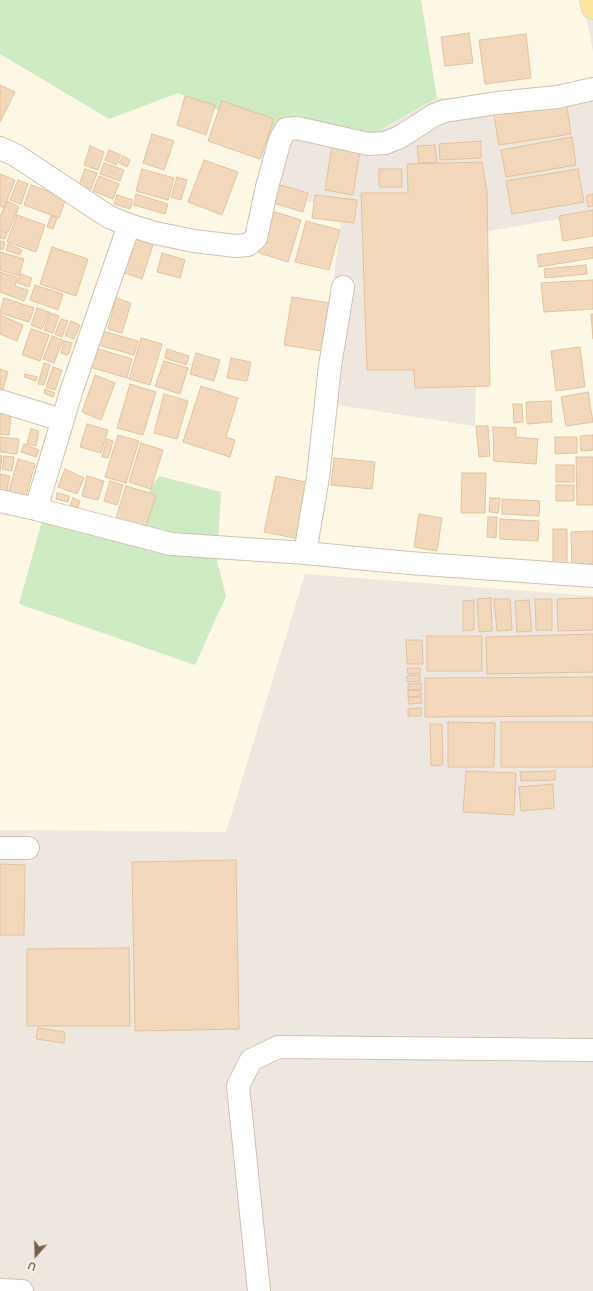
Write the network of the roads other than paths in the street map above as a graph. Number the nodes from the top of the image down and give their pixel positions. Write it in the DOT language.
graph roads {
  1 [pos="591,0"];
  2 [pos="593,8"];
  3 [pos="593,89"];
  4 [pos="0,148"];
  5 [pos="129,225"];
  6 [pos="343,287"];
  7 [pos="0,401"];
  8 [pos="62,420"];
  9 [pos="0,501"];
  10 [pos="36,509"];
  11 [pos="305,553"];
  12 [pos="593,576"];
  13 [pos="0,848"];
  14 [pos="28,848"];
  15 [pos="593,1050"];
  16 [pos="0,1290"];
  17 [pos="22,1291"];
  18 [pos="259,1291"];
  1 -- 2 [label="main road"];
  3 -- 5 [label="street"];
  4 -- 5 [label="street"];
  5 -- 8 [label="street"];
  6 -- 11 [label="street"];
  7 -- 8 [label="street"];
  8 -- 10 [label="street"];
  9 -- 10 [label="street"];
  10 -- 11 [label="street"];
  11 -- 12 [label="street"];
  13 -- 14 [label="street"];
  15 -- 18 [label="street"];
  16 -- 17 [label="street"];
}
